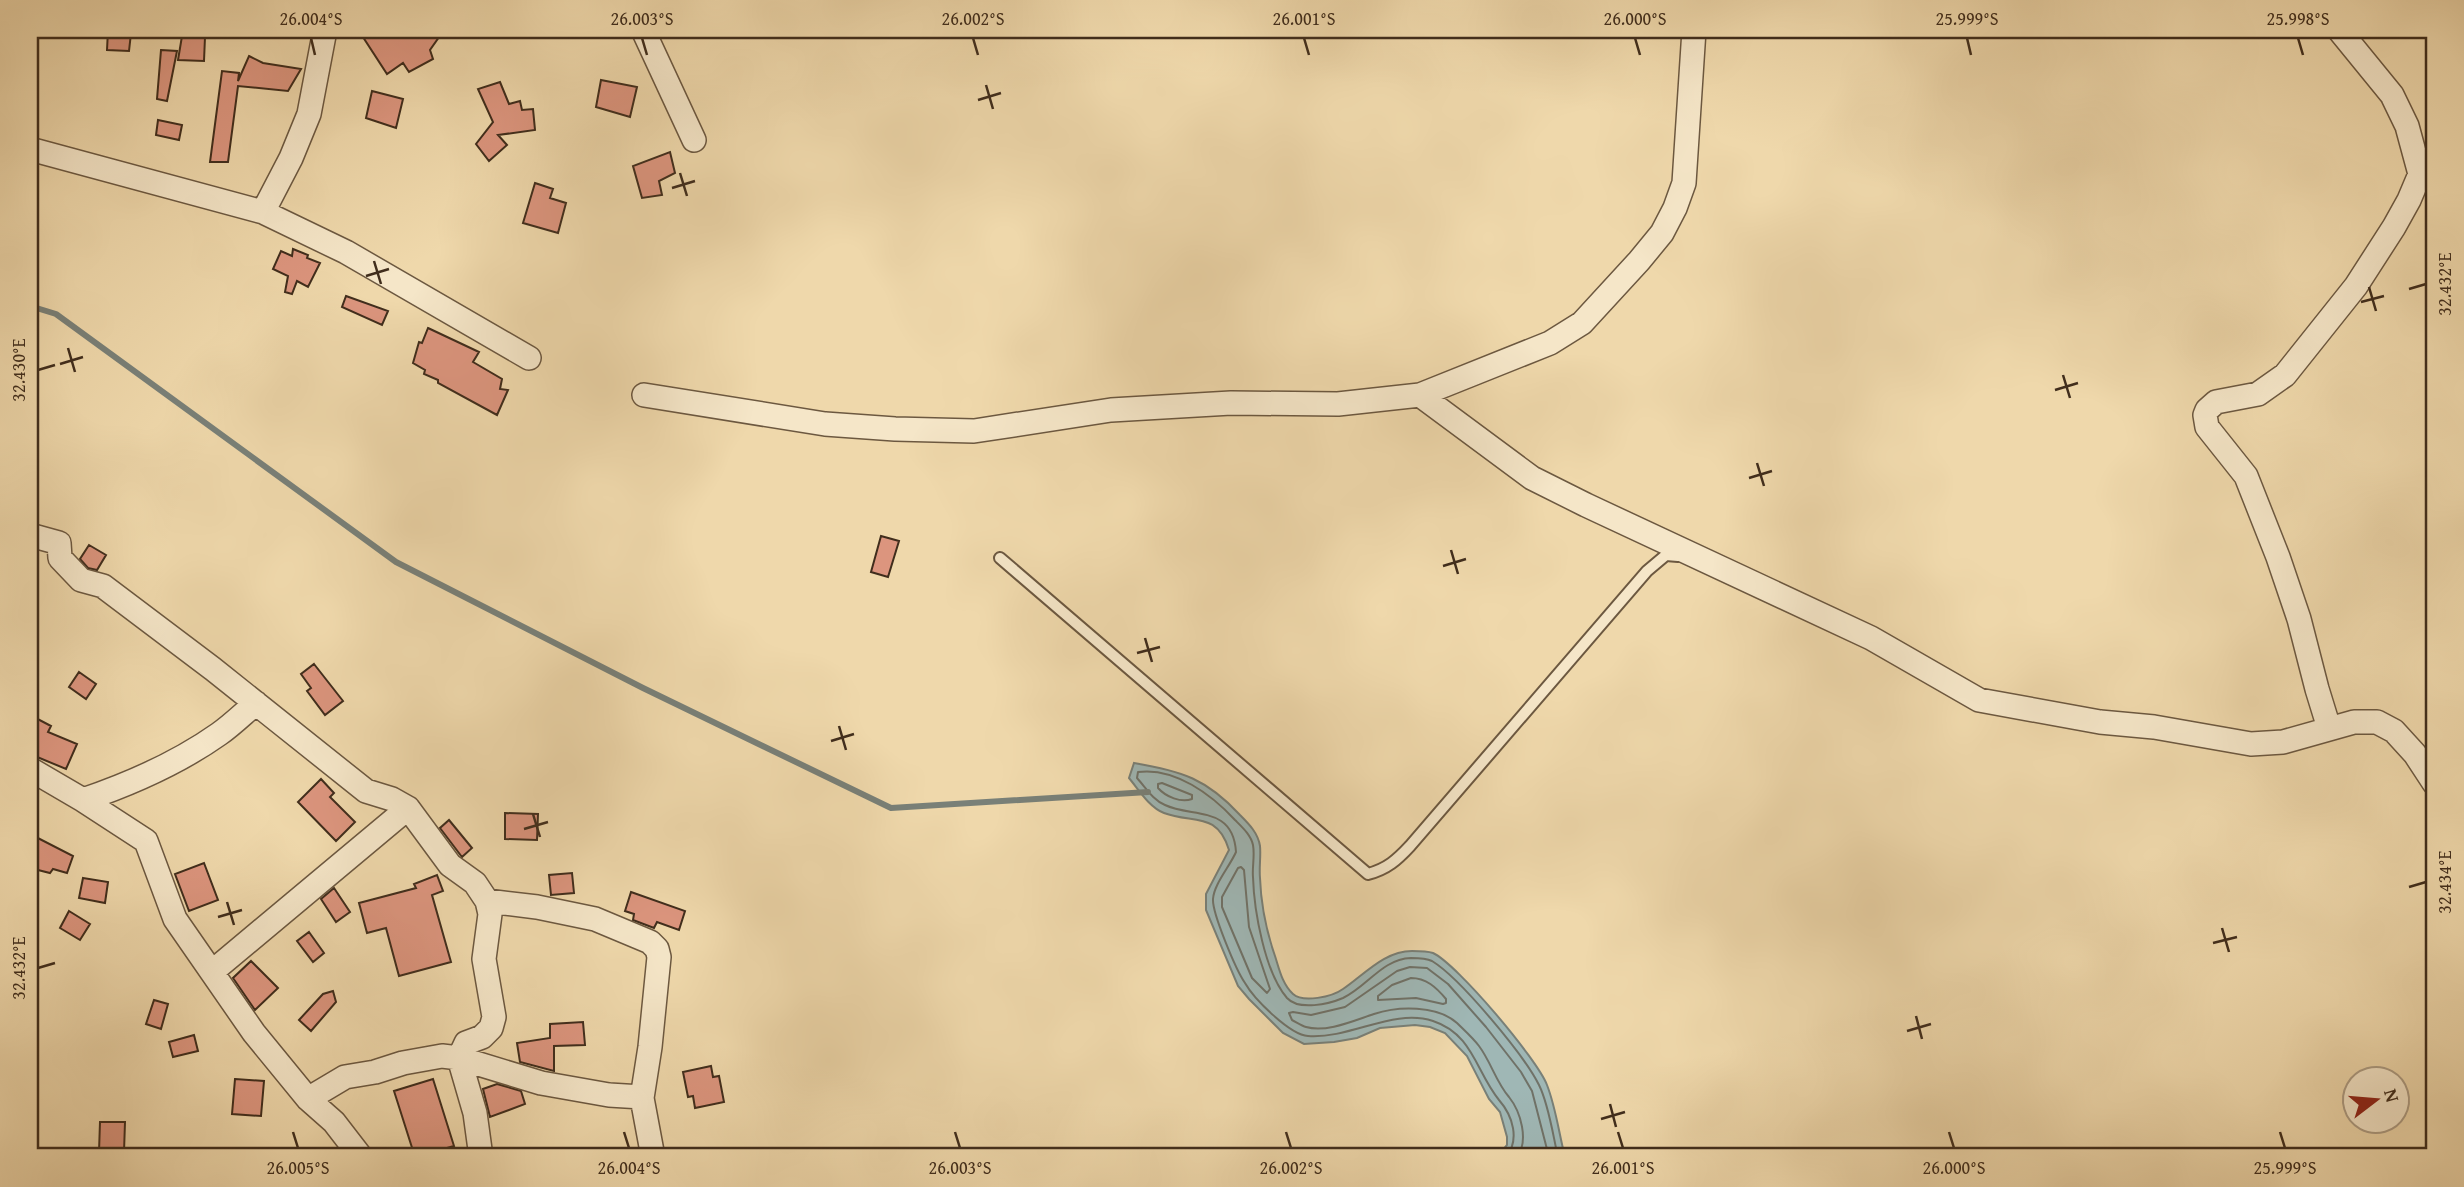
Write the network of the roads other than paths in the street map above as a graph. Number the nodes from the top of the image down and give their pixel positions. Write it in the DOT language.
graph roads {
  1 [pos="325,30"];
  2 [pos="643,30"];
  3 [pos="1694,30"];
  4 [pos="2339,30"];
  5 [pos="694,141"];
  6 [pos="30,149"];
  7 [pos="2427,166"];
  8 [pos="263,212"];
  9 [pos="529,358"];
  10 [pos="643,395"];
  11 [pos="1420,395"];
  12 [pos="30,535"];
  13 [pos="1698,557"];
  14 [pos="1000,558"];
  15 [pos="256,703"];
  16 [pos="2329,728"];
  17 [pos="30,769"];
  18 [pos="2434,783"];
  19 [pos="83,800"];
  20 [pos="408,808"];
  21 [pos="487,901"];
  22 [pos="213,971"];
  23 [pos="459,1058"];
  24 [pos="642,1097"];
  25 [pos="308,1099"];
  26 [pos="361,1157"];
  27 [pos="481,1157"];
  28 [pos="653,1157"];
  1 -- 8 [label="street"];
  2 -- 5 [label="street"];
  3 -- 11 [label="street"];
  4 -- 7 [label="street"];
  6 -- 8 [label="street"];
  7 -- 16 [label="street"];
  8 -- 9 [label="street"];
  10 -- 11 [label="street"];
  11 -- 13 [label="street"];
  12 -- 15 [label="street"];
  13 -- 14 [label="lane"];
  13 -- 16 [label="street"];
  15 -- 19 [label="street"];
  15 -- 20 [label="street"];
  16 -- 18 [label="street"];
  17 -- 19 [label="street"];
  19 -- 22 [label="street"];
  20 -- 21 [label="street"];
  20 -- 22 [label="street"];
  21 -- 23 [label="street"];
  21 -- 24 [label="street"];
  22 -- 25 [label="street"];
  23 -- 24 [label="street"];
  23 -- 25 [label="street"];
  23 -- 27 [label="street"];
  24 -- 28 [label="street"];
  25 -- 26 [label="street"];
}
